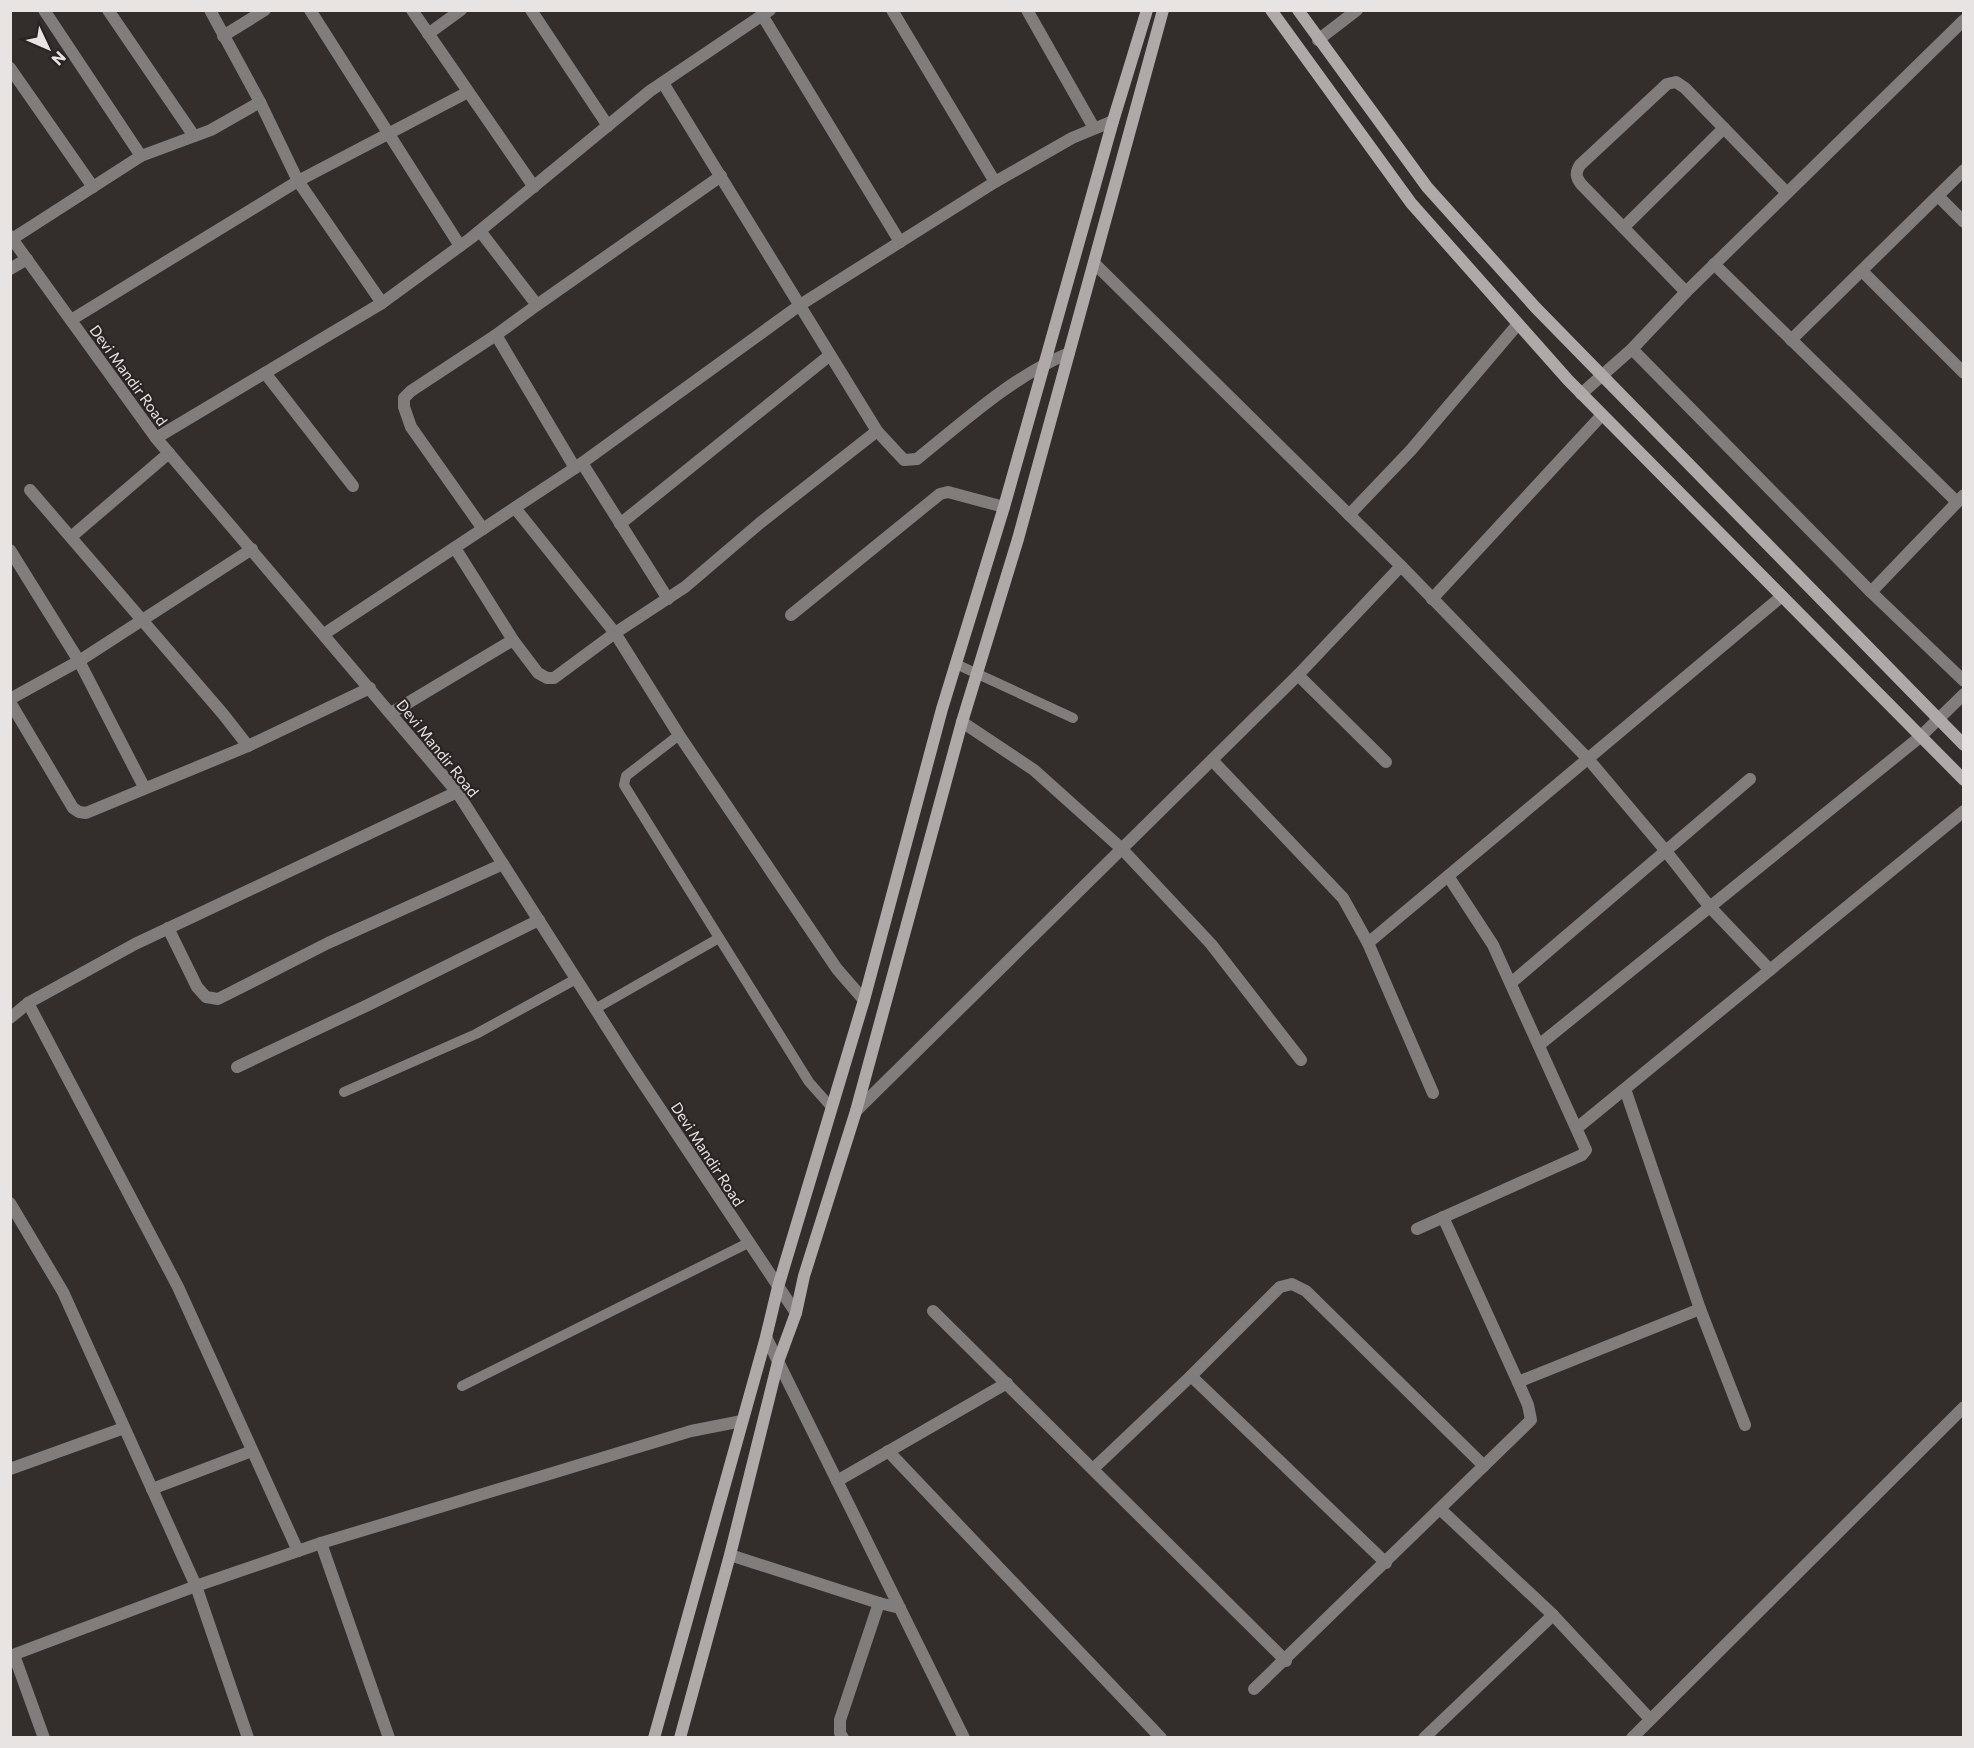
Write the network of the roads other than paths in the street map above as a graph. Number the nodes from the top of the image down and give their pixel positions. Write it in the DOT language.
graph roads {
  1 [pos="44,10"];
  2 [pos="108,10"];
  3 [pos="210,10"];
  4 [pos="266,10"];
  5 [pos="310,10"];
  6 [pos="412,10"];
  7 [pos="461,10"];
  8 [pos="531,10"];
  9 [pos="892,10"];
  10 [pos="1027,10"];
  11 [pos="1147,10"];
  12 [pos="1163,10"];
  13 [pos="1271,10"];
  14 [pos="1298,10"];
  15 [pos="1357,10"];
  16 [pos="766,13"];
  17 [pos="1964,20"];
  18 [pos="428,34"];
  19 [pos="223,36"];
  20 [pos="1318,40"];
  21 [pos="10,68"];
  22 [pos="663,82"];
  23 [pos="468,92"];
  24 [pos="260,102"];
  25 [pos="1113,122"];
  26 [pos="608,126"];
  27 [pos="1094,128"];
  28 [pos="1724,128"];
  29 [pos="388,134"];
  30 [pos="194,136"];
  31 [pos="141,156"];
  32 [pos="1964,170"];
  33 [pos="721,176"];
  34 [pos="298,181"];
  35 [pos="995,182"];
  36 [pos="93,187"];
  37 [pos="534,187"];
  38 [pos="1787,193"];
  39 [pos="1938,196"];
  40 [pos="1964,222"];
  41 [pos="1624,227"];
  42 [pos="480,231"];
  43 [pos="11,238"];
  44 [pos="900,242"];
  45 [pos="460,246"];
  46 [pos="27,259"];
  47 [pos="1094,263"];
  48 [pos="1714,264"];
  49 [pos="10,269"];
  50 [pos="1862,271"];
  51 [pos="1686,292"];
  52 [pos="382,303"];
  53 [pos="537,305"];
  54 [pos="800,305"];
  55 [pos="71,320"];
  56 [pos="1518,324"];
  57 [pos="496,335"];
  58 [pos="1791,340"];
  59 [pos="1632,349"];
  60 [pos="1069,353"];
  61 [pos="831,355"];
  62 [pos="1045,363"];
  63 [pos="265,373"];
  64 [pos="1964,373"];
  65 [pos="1600,375"];
  66 [pos="1581,394"];
  67 [pos="1602,415"];
  68 [pos="877,431"];
  69 [pos="156,438"];
  70 [pos="169,453"];
  71 [pos="578,466"];
  72 [pos="353,486"];
  73 [pos="30,490"];
  74 [pos="1960,499"];
  75 [pos="1004,507"];
  76 [pos="515,508"];
  77 [pos="1349,515"];
  78 [pos="620,524"];
  79 [pos="483,529"];
  80 [pos="71,537"];
  81 [pos="454,548"];
  82 [pos="252,549"];
  83 [pos="10,550"];
  84 [pos="1401,566"];
  85 [pos="1871,592"];
  86 [pos="1782,597"];
  87 [pos="668,599"];
  88 [pos="1432,599"];
  89 [pos="791,615"];
  90 [pos="143,620"];
  91 [pos="615,633"];
  92 [pos="324,634"];
  93 [pos="513,640"];
  94 [pos="79,661"];
  95 [pos="956,664"];
  96 [pos="976,674"];
  97 [pos="1298,675"];
  98 [pos="1964,681"];
  99 [pos="370,688"];
  100 [pos="1964,694"];
  101 [pos="10,700"];
  102 [pos="391,713"];
  103 [pos="1072,718"];
  104 [pos="1938,720"];
  105 [pos="962,722"];
  106 [pos="679,735"];
  107 [pos="1920,737"];
  108 [pos="248,746"];
  109 [pos="1964,746"];
  110 [pos="1212,760"];
  111 [pos="1589,760"];
  112 [pos="1386,762"];
  113 [pos="1750,779"];
  114 [pos="1964,780"];
  115 [pos="144,788"];
  116 [pos="457,792"];
  117 [pos="1964,811"];
  118 [pos="1122,849"];
  119 [pos="1665,850"];
  120 [pos="503,864"];
  121 [pos="1448,876"];
  122 [pos="1708,906"];
  123 [pos="539,920"];
  124 [pos="168,928"];
  125 [pos="719,938"];
  126 [pos="1368,943"];
  127 [pos="1770,970"];
  128 [pos="576,979"];
  129 [pos="1511,983"];
  130 [pos="864,1000"];
  131 [pos="28,1004"];
  132 [pos="595,1009"];
  133 [pos="13,1011"];
  134 [pos="1539,1045"];
  135 [pos="1301,1060"];
  136 [pos="237,1066"];
  137 [pos="1625,1089"];
  138 [pos="344,1092"];
  139 [pos="1433,1093"];
  140 [pos="832,1108"];
  141 [pos="856,1111"];
  142 [pos="1577,1128"];
  143 [pos="10,1203"];
  144 [pos="1443,1217"];
  145 [pos="1417,1229"];
  146 [pos="748,1243"];
  147 [pos="778,1287"];
  148 [pos="1700,1309"];
  149 [pos="933,1311"];
  150 [pos="796,1313"];
  151 [pos="766,1337"];
  152 [pos="778,1362"];
  153 [pos="1191,1376"];
  154 [pos="1518,1382"];
  155 [pos="1007,1383"];
  156 [pos="462,1386"];
  157 [pos="1964,1407"];
  158 [pos="742,1421"];
  159 [pos="1745,1425"];
  160 [pos="124,1428"];
  161 [pos="252,1450"];
  162 [pos="888,1452"];
  163 [pos="1484,1466"];
  164 [pos="10,1469"];
  165 [pos="1093,1469"];
  166 [pos="837,1481"];
  167 [pos="152,1489"];
  168 [pos="1440,1509"];
  169 [pos="321,1543"];
  170 [pos="298,1551"];
  171 [pos="730,1554"];
  172 [pos="1386,1563"];
  173 [pos="196,1586"];
  174 [pos="879,1603"];
  175 [pos="900,1608"];
  176 [pos="1553,1616"];
  177 [pos="12,1656"];
  178 [pos="1286,1661"];
  179 [pos="1254,1689"];
  180 [pos="1650,1719"];
  181 [pos="44,1737"];
  182 [pos="248,1737"];
  183 [pos="390,1737"];
  184 [pos="654,1737"];
  185 [pos="681,1737"];
  186 [pos="843,1737"];
  187 [pos="964,1737"];
  188 [pos="1161,1737"];
  189 [pos="1424,1737"];
  190 [pos="1632,1737"];
  1 -- 31 [label="street"];
  2 -- 30 [label="street"];
  3 -- 19 [label="street"];
  4 -- 19 [label="street"];
  5 -- 29 [label="street"];
  6 -- 18 [label="street"];
  7 -- 18 [label="street"];
  8 -- 26 [label="street"];
  9 -- 35 [label="street"];
  10 -- 27 [label="street"];
  11 -- 25 [label="street"];
  12 -- 47 [label="street"];
  13 -- 56 [label="street"];
  14 -- 20 [label="street"];
  15 -- 20 [label="street"];
  16 -- 22 [label="street"];
  16 -- 44 [label="street"];
  17 -- 38 [label="street"];
  18 -- 23 [label="street"];
  19 -- 24 [label="street"];
  20 -- 65 [label="street"];
  21 -- 36 [label="street"];
  22 -- 26 [label="street"];
  22 -- 33 [label="street"];
  23 -- 29 [label="street"];
  23 -- 37 [label="street"];
  24 -- 30 [label="street"];
  24 -- 34 [label="street"];
  25 -- 27 [label="street"];
  25 -- 62 [label="street"];
  26 -- 37 [label="street"];
  27 -- 35 [label="street"];
  28 -- 38 [label="street"];
  28 -- 41 [label="street"];
  28 -- 41 [label="street"];
  29 -- 34 [label="street"];
  29 -- 45 [label="street"];
  30 -- 31 [label="street"];
  31 -- 36 [label="street"];
  32 -- 39 [label="street"];
  33 -- 53 [label="street"];
  33 -- 54 [label="street"];
  34 -- 52 [label="street"];
  34 -- 55 [label="street"];
  35 -- 44 [label="street"];
  36 -- 43 [label="street"];
  37 -- 42 [label="street"];
  38 -- 48 [label="street"];
  39 -- 40 [label="street"];
  39 -- 50 [label="street"];
  41 -- 51 [label="street"];
  42 -- 45 [label="street"];
  42 -- 53 [label="street"];
  43 -- 46 [label="street, Devi Mandir Road"];
  44 -- 54 [label="street"];
  45 -- 52 [label="street"];
  46 -- 49 [label="street"];
  46 -- 55 [label="street, Devi Mandir Road"];
  47 -- 60 [label="street"];
  47 -- 77 [label="street"];
  48 -- 51 [label="street"];
  48 -- 58 [label="street"];
  50 -- 58 [label="street"];
  50 -- 64 [label="street"];
  51 -- 59 [label="street"];
  52 -- 63 [label="street"];
  53 -- 57 [label="street"];
  54 -- 61 [label="street"];
  54 -- 71 [label="street"];
  55 -- 69 [label="street, Devi Mandir Road"];
  56 -- 66 [label="street"];
  56 -- 77 [label="street"];
  57 -- 71 [label="street"];
  57 -- 79 [label="street"];
  58 -- 74 [label="street"];
  59 -- 65 [label="street"];
  59 -- 85 [label="street"];
  60 -- 62 [label="street"];
  60 -- 96 [label="street"];
  61 -- 68 [label="street"];
  61 -- 78 [label="street"];
  62 -- 68 [label="street"];
  62 -- 75 [label="street"];
  63 -- 69 [label="street"];
  63 -- 72 [label="street"];
  65 -- 66 [label="street"];
  65 -- 104 [label="street"];
  66 -- 67 [label="street"];
  67 -- 86 [label="street"];
  67 -- 88 [label="street"];
  68 -- 87 [label="street"];
  69 -- 70 [label="street, Devi Mandir Road"];
  70 -- 80 [label="street"];
  70 -- 82 [label="street, Devi Mandir Road"];
  71 -- 76 [label="street"];
  71 -- 78 [label="street"];
  73 -- 80 [label="street"];
  74 -- 85 [label="street"];
  75 -- 89 [label="street"];
  75 -- 95 [label="street"];
  76 -- 79 [label="street"];
  76 -- 91 [label="street"];
  77 -- 84 [label="street"];
  78 -- 87 [label="street"];
  79 -- 81 [label="street"];
  80 -- 90 [label="street"];
  81 -- 92 [label="street"];
  81 -- 93 [label="street"];
  82 -- 90 [label="street"];
  82 -- 92 [label="street, Devi Mandir Road"];
  83 -- 94 [label="street"];
  84 -- 88 [label="street"];
  84 -- 97 [label="street"];
  85 -- 98 [label="street"];
  86 -- 107 [label="street"];
  86 -- 111 [label="street"];
  87 -- 91 [label="street"];
  88 -- 111 [label="street"];
  90 -- 94 [label="street"];
  90 -- 108 [label="street"];
  91 -- 93 [label="street"];
  91 -- 106 [label="street"];
  92 -- 99 [label="street, Devi Mandir Road"];
  93 -- 102 [label="street"];
  94 -- 101 [label="street"];
  94 -- 115 [label="street"];
  95 -- 96 [label="lane"];
  95 -- 130 [label="street"];
  96 -- 103 [label="lane"];
  96 -- 105 [label="street"];
  97 -- 110 [label="street"];
  97 -- 112 [label="street"];
  99 -- 102 [label="street, Devi Mandir Road"];
  99 -- 108 [label="street"];
  100 -- 104 [label="street"];
  101 -- 115 [label="street"];
  102 -- 116 [label="street, Devi Mandir Road"];
  104 -- 107 [label="street"];
  104 -- 109 [label="street"];
  105 -- 118 [label="street"];
  105 -- 141 [label="street"];
  106 -- 125 [label="lane"];
  106 -- 130 [label="street"];
  107 -- 114 [label="street"];
  107 -- 122 [label="street"];
  108 -- 115 [label="street"];
  110 -- 118 [label="street"];
  110 -- 126 [label="street"];
  111 -- 119 [label="street"];
  111 -- 121 [label="street"];
  113 -- 119 [label="street"];
  116 -- 120 [label="street, Devi Mandir Road"];
  116 -- 124 [label="street"];
  117 -- 127 [label="street"];
  118 -- 135 [label="street"];
  118 -- 141 [label="street"];
  119 -- 122 [label="street"];
  119 -- 129 [label="street"];
  120 -- 123 [label="street, Devi Mandir Road"];
  120 -- 124 [label="street"];
  121 -- 126 [label="street"];
  121 -- 129 [label="street"];
  122 -- 127 [label="street"];
  122 -- 134 [label="street"];
  123 -- 128 [label="street, Devi Mandir Road"];
  123 -- 136 [label="street"];
  124 -- 131 [label="street"];
  125 -- 132 [label="lane"];
  125 -- 140 [label="lane"];
  126 -- 139 [label="street"];
  127 -- 137 [label="street"];
  128 -- 132 [label="street, Devi Mandir Road"];
  128 -- 138 [label="lane"];
  129 -- 134 [label="street"];
  130 -- 140 [label="street"];
  131 -- 133 [label="street"];
  131 -- 161 [label="street"];
  132 -- 146 [label="street, Devi Mandir Road"];
  134 -- 142 [label="street"];
  137 -- 142 [label="street"];
  137 -- 148 [label="street"];
  140 -- 147 [label="street"];
  141 -- 150 [label="street"];
  142 -- 144 [label="street"];
  143 -- 160 [label="street"];
  144 -- 145 [label="street"];
  144 -- 154 [label="street"];
  146 -- 147 [label="street, Devi Mandir Road"];
  146 -- 156 [label="lane"];
  147 -- 150 [label="street, Devi Mandir Road"];
  147 -- 151 [label="street"];
  148 -- 154 [label="street"];
  148 -- 159 [label="street"];
  149 -- 155 [label="street"];
  150 -- 152 [label="street"];
  151 -- 152 [label="street"];
  151 -- 158 [label="street"];
  152 -- 166 [label="street"];
  152 -- 171 [label="street"];
  153 -- 163 [label="street"];
  153 -- 165 [label="street"];
  153 -- 172 [label="street"];
  154 -- 163 [label="street"];
  155 -- 162 [label="street"];
  155 -- 165 [label="street"];
  157 -- 180 [label="street"];
  158 -- 169 [label="street"];
  158 -- 184 [label="street"];
  160 -- 164 [label="street"];
  160 -- 167 [label="street"];
  161 -- 167 [label="street"];
  161 -- 170 [label="street"];
  162 -- 166 [label="street"];
  162 -- 188 [label="street"];
  163 -- 168 [label="street"];
  165 -- 178 [label="street"];
  166 -- 175 [label="street"];
  167 -- 173 [label="street"];
  168 -- 172 [label="street"];
  168 -- 176 [label="street"];
  169 -- 170 [label="street"];
  169 -- 183 [label="street"];
  170 -- 173 [label="street"];
  171 -- 174 [label="street"];
  171 -- 185 [label="street"];
  172 -- 178 [label="street"];
  173 -- 177 [label="street"];
  173 -- 182 [label="street"];
  174 -- 175 [label="street"];
  174 -- 186 [label="street"];
  175 -- 187 [label="street"];
  176 -- 180 [label="street"];
  176 -- 189 [label="street"];
  177 -- 181 [label="street"];
  178 -- 179 [label="street"];
  180 -- 190 [label="street"];
}
